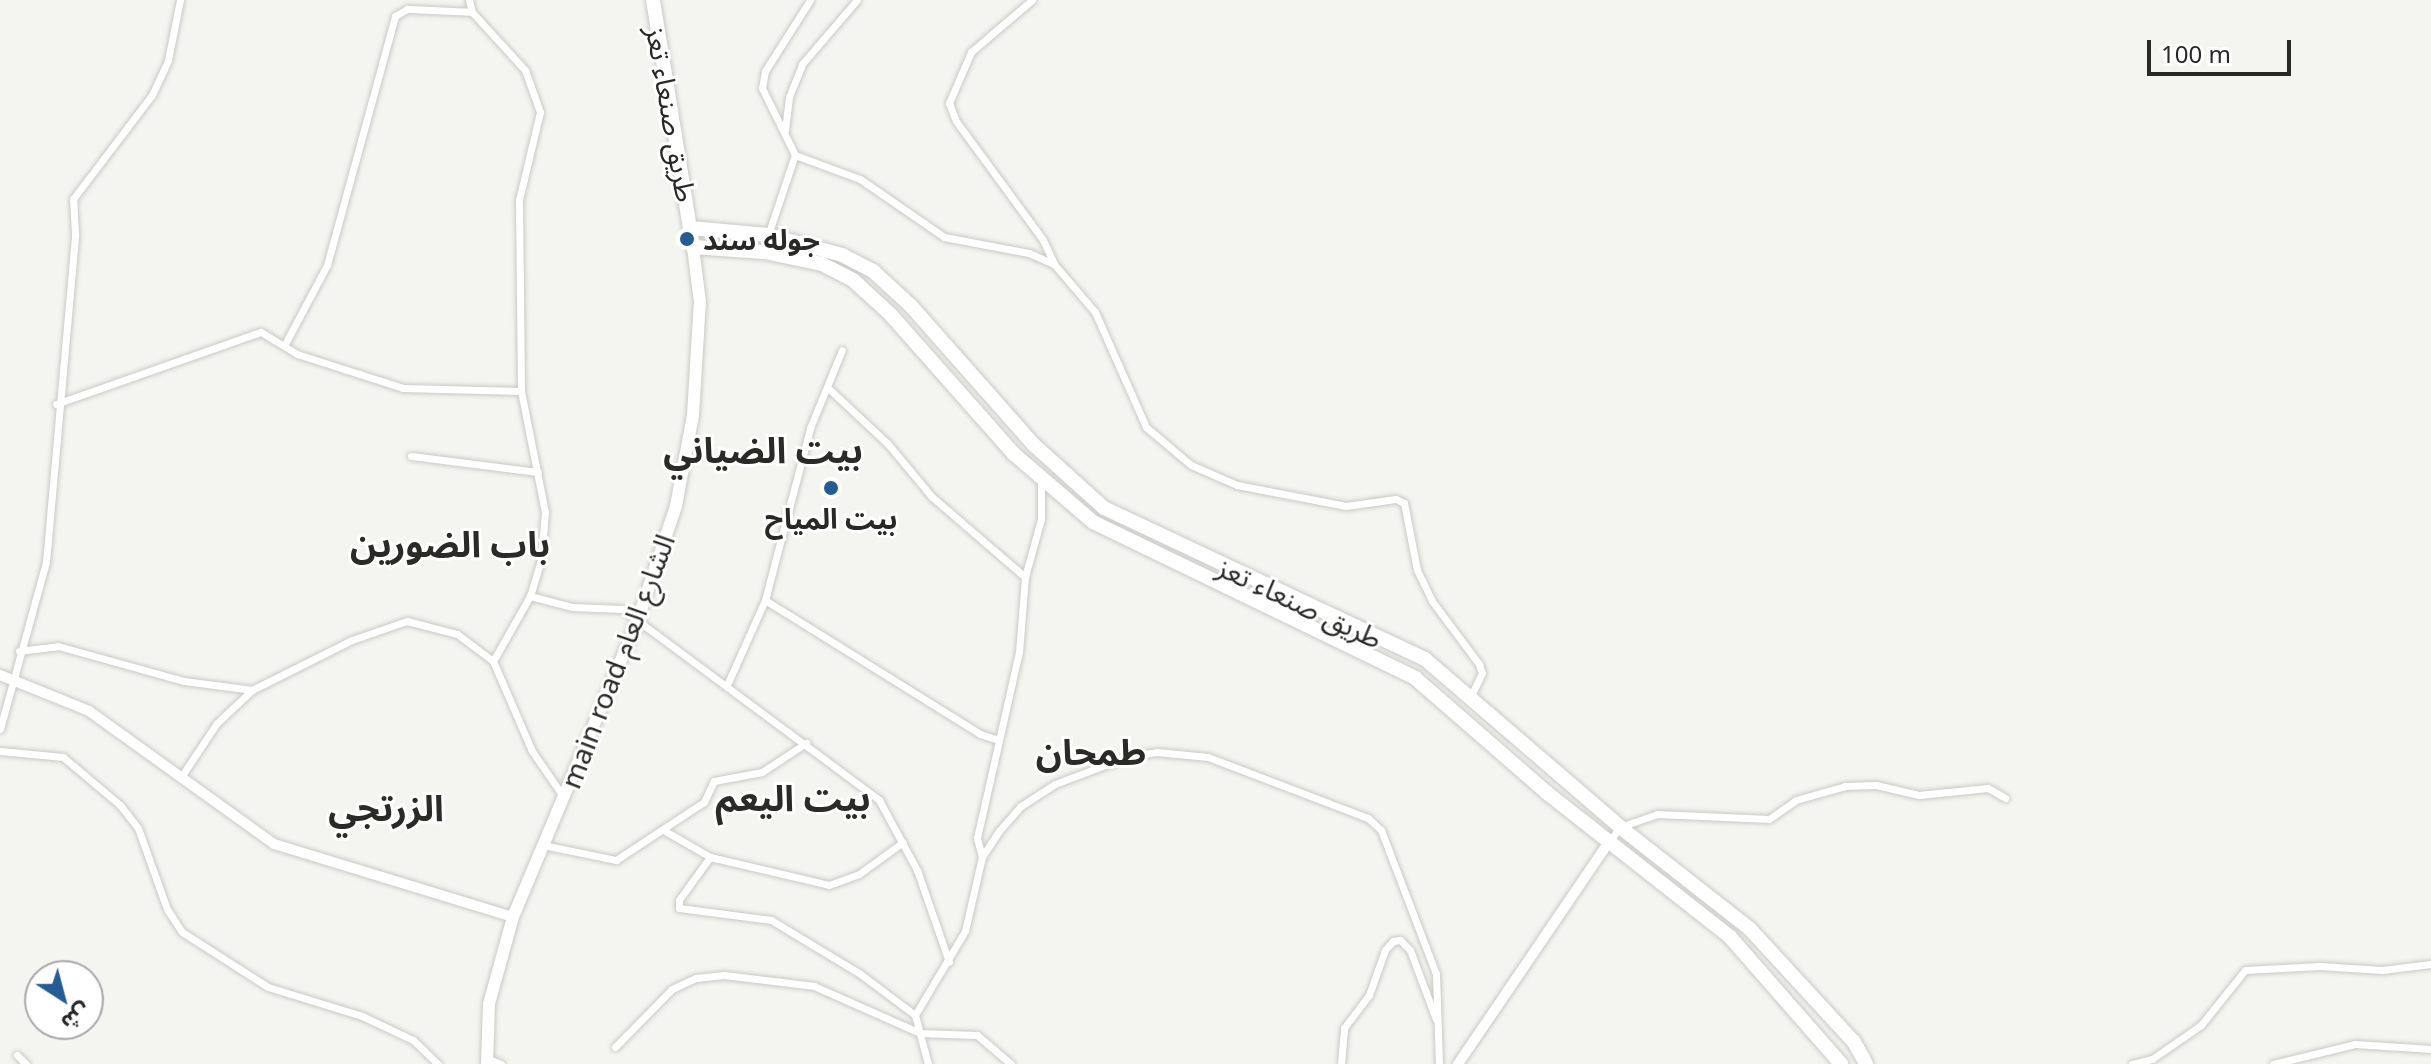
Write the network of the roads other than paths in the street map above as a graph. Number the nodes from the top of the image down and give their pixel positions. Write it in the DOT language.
graph roads {
  1 [pos="180,0"];
  2 [pos="469,0"];
  3 [pos="653,0"];
  4 [pos="810,0"];
  5 [pos="857,0"];
  6 [pos="1014,0"];
  7 [pos="1032,0"];
  8 [pos="472,12"];
  9 [pos="1014,14"];
  10 [pos="785,130"];
  11 [pos="795,155"];
  12 [pos="691,228"];
  13 [pos="768,235"];
  14 [pos="693,247"];
  15 [pos="1054,264"];
  16 [pos="285,344"];
  17 [pos="842,350"];
  18 [pos="828,388"];
  19 [pos="521,391"];
  20 [pos="56,404"];
  21 [pos="411,456"];
  22 [pos="1056,467"];
  23 [pos="538,472"];
  24 [pos="1041,481"];
  25 [pos="1025,577"];
  26 [pos="530,596"];
  27 [pos="765,600"];
  28 [pos="638,619"];
  29 [pos="19,651"];
  30 [pos="493,661"];
  31 [pos="0,675"];
  32 [pos="13,680"];
  33 [pos="727,685"];
  34 [pos="252,690"];
  35 [pos="1470,698"];
  36 [pos="0,729"];
  37 [pos="999,740"];
  38 [pos="806,743"];
  39 [pos="0,751"];
  40 [pos="181,777"];
  41 [pos="564,796"];
  42 [pos="2005,798"];
  43 [pos="1620,827"];
  44 [pos="665,831"];
  45 [pos="903,842"];
  46 [pos="1609,842"];
  47 [pos="543,845"];
  48 [pos="710,857"];
  49 [pos="982,857"];
  50 [pos="513,917"];
  51 [pos="949,962"];
  52 [pos="2431,964"];
  53 [pos="915,1015"];
  54 [pos="1436,1019"];
  55 [pos="920,1033"];
  56 [pos="615,1047"];
  57 [pos="2431,1049"];
  58 [pos="17,1055"];
  59 [pos="486,1061"];
  60 [pos="26,1064"];
  61 [pos="438,1064"];
  62 [pos="501,1064"];
  63 [pos="928,1064"];
  64 [pos="1011,1064"];
  65 [pos="1341,1064"];
  66 [pos="1439,1064"];
  67 [pos="1458,1064"];
  68 [pos="1841,1064"];
  69 [pos="1866,1064"];
  70 [pos="2132,1064"];
  71 [pos="2273,1064"];
  1 -- 20 [label="street"];
  2 -- 8 [label="street"];
  3 -- 12 [label="highway, طريق صنعاء تعز"];
  4 -- 10 [label="street"];
  5 -- 10 [label="street"];
  6 -- 9 [label="street"];
  7 -- 9 [label="street"];
  8 -- 16 [label="street"];
  8 -- 19 [label="street"];
  9 -- 15 [label="street"];
  10 -- 11 [label="street"];
  11 -- 13 [label="street"];
  11 -- 15 [label="street"];
  12 -- 13 [label="highway, طريق صنعاء تعز"];
  12 -- 14 [label="highway, طريق صنعاء تعز"];
  13 -- 22 [label="highway, طريق صنعاء تعز"];
  14 -- 24 [label="highway, طريق صنعاء تعز"];
  14 -- 28 [label="main road, main road الشارع العام"];
  15 -- 35 [label="street"];
  16 -- 19 [label="street"];
  16 -- 20 [label="street"];
  17 -- 18 [label="street"];
  18 -- 25 [label="street"];
  18 -- 27 [label="street"];
  19 -- 23 [label="street"];
  20 -- 29 [label="street"];
  21 -- 23 [label="street"];
  22 -- 24 [label="highway"];
  22 -- 35 [label="highway, طريق صنعاء تعز"];
  23 -- 26 [label="street"];
  24 -- 25 [label="street"];
  24 -- 46 [label="highway, طريق صنعاء تعز"];
  25 -- 37 [label="street"];
  26 -- 28 [label="street"];
  26 -- 30 [label="street"];
  27 -- 33 [label="street"];
  27 -- 37 [label="street"];
  28 -- 33 [label="street"];
  28 -- 41 [label="main road, main road الشارع العام"];
  29 -- 32 [label="street"];
  29 -- 34 [label="street"];
  30 -- 34 [label="street"];
  30 -- 41 [label="street"];
  31 -- 32 [label="street"];
  32 -- 36 [label="street"];
  32 -- 40 [label="street"];
  33 -- 38 [label="street"];
  34 -- 40 [label="street"];
  35 -- 43 [label="highway, طريق صنعاء تعز"];
  37 -- 49 [label="street"];
  38 -- 44 [label="street"];
  38 -- 45 [label="street"];
  39 -- 61 [label="street"];
  40 -- 50 [label="street"];
  41 -- 47 [label="main road, main road الشارع العام"];
  42 -- 43 [label="street"];
  43 -- 46 [label="street"];
  43 -- 69 [label="highway, طريق صنعاء تعز"];
  44 -- 47 [label="street"];
  44 -- 48 [label="street"];
  45 -- 48 [label="street"];
  45 -- 51 [label="street"];
  46 -- 67 [label="street"];
  46 -- 68 [label="highway, طريق صنعاء تعز"];
  47 -- 50 [label="main road, main road الشارع العام"];
  48 -- 53 [label="street"];
  49 -- 51 [label="street"];
  49 -- 54 [label="street"];
  50 -- 59 [label="main road, main road الشارع العام"];
  51 -- 53 [label="street"];
  52 -- 70 [label="street"];
  53 -- 55 [label="street"];
  54 -- 65 [label="street"];
  54 -- 66 [label="street"];
  55 -- 56 [label="street"];
  55 -- 63 [label="street"];
  55 -- 64 [label="street"];
  57 -- 71 [label="street"];
  58 -- 60 [label="street"];
  59 -- 62 [label="street"];
}
